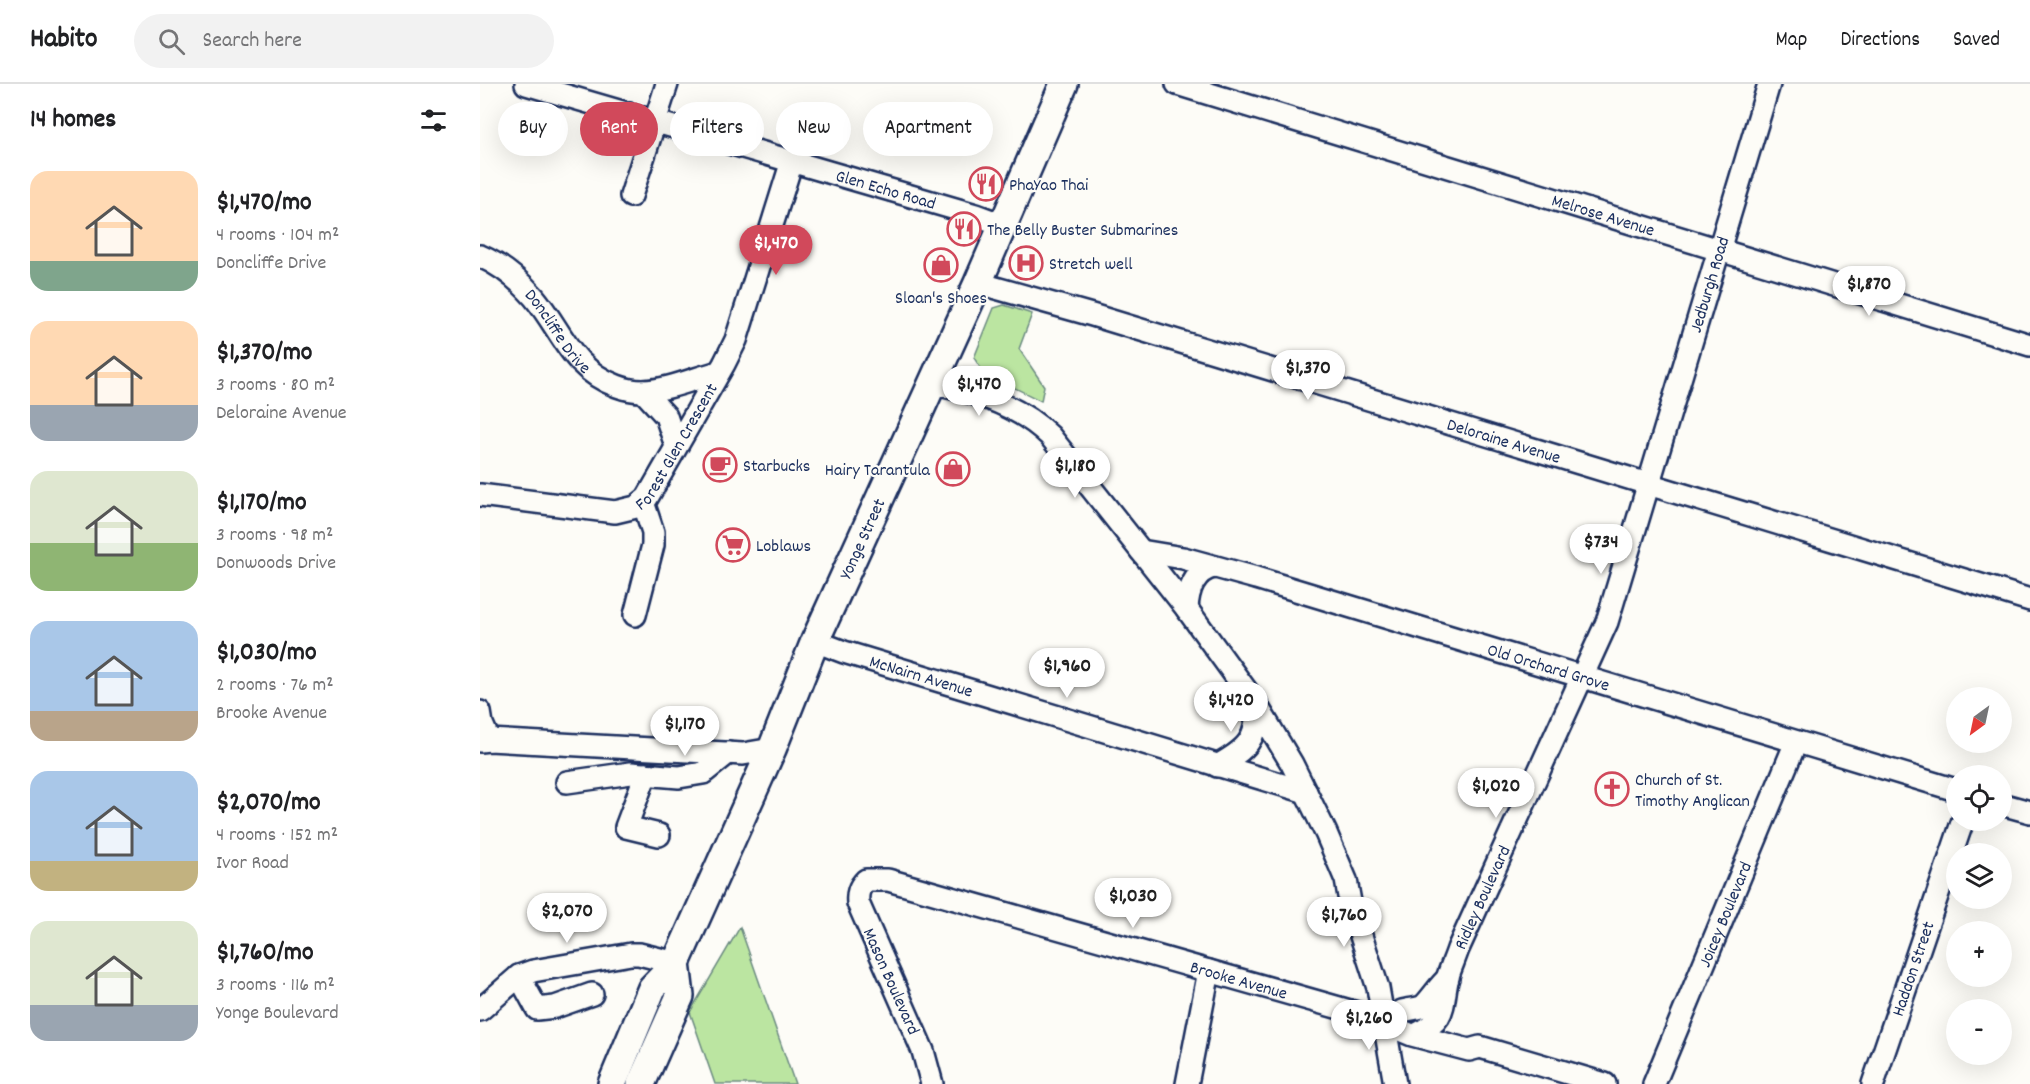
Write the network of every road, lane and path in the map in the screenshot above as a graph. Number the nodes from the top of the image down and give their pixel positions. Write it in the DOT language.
graph roads {
  1 [pos="526,84"];
  2 [pos="667,84"];
  3 [pos="1177,84"];
  4 [pos="1769,84"];
  5 [pos="1061,85"];
  6 [pos="589,102"];
  7 [pos="658,112"];
  8 [pos="658,122"];
  9 [pos="644,156"];
  10 [pos="792,161"];
  11 [pos="631,196"];
  12 [pos="1003,225"];
  13 [pos="1719,251"];
  14 [pos="480,255"];
  15 [pos="978,283"];
  16 [pos="2030,345"];
  17 [pos="719,372"];
  18 [pos="932,384"];
  19 [pos="643,391"];
  20 [pos="676,446"];
  21 [pos="1649,485"];
  22 [pos="480,495"];
  23 [pos="643,502"];
  24 [pos="1141,551"];
  25 [pos="1214,567"];
  26 [pos="2030,600"];
  27 [pos="1187,609"];
  28 [pos="635,615"];
  29 [pos="815,641"];
  30 [pos="1583,677"];
  31 [pos="1256,704"];
  32 [pos="480,712"];
  33 [pos="485,740"];
  34 [pos="1796,742"];
  35 [pos="772,749"];
  36 [pos="728,753"];
  37 [pos="1217,766"];
  38 [pos="646,774"];
  39 [pos="567,782"];
  40 [pos="1946,787"];
  41 [pos="1306,792"];
  42 [pos="2012,807"];
  43 [pos="2030,812"];
  44 [pos="1959,831"];
  45 [pos="658,835"];
  46 [pos="866,880"];
  47 [pos="676,963"];
  48 [pos="1209,971"];
  49 [pos="519,976"];
  50 [pos="1448,977"];
  51 [pos="592,994"];
  52 [pos="480,1010"];
  53 [pos="1440,1016"];
  54 [pos="1390,1022"];
  55 [pos="1415,1035"];
  56 [pos="1480,1047"];
  57 [pos="612,1084"];
  58 [pos="641,1084"];
  59 [pos="932,1084"];
  60 [pos="1187,1084"];
  61 [pos="1395,1084"];
  62 [pos="1408,1084"];
  63 [pos="1605,1084"];
  64 [pos="1654,1084"];
  65 [pos="1873,1084"];
  1 -- 6 [label="street, Glen Echo Road"];
  2 -- 7 [label="street"];
  3 -- 13 [label="street, Melrose Avenue"];
  4 -- 13 [label="street, Jedburgh Road"];
  5 -- 12 [label="main road, Yonge Street"];
  8 -- 10 [label="street, Glen Echo Road"];
  9 -- 11 [label="street"];
  10 -- 12 [label="street, Glen Echo Road"];
  10 -- 17 [label="street"];
  12 -- 15 [label="main road, Yonge Street"];
  13 -- 16 [label="street, Melrose Avenue"];
  13 -- 21 [label="street, Jedburgh Road"];
  14 -- 19 [label="street, Doncliffe Drive"];
  15 -- 18 [label="main road, Yonge Street"];
  15 -- 21 [label="street, Deloraine Avenue"];
  17 -- 19 [label="street, Doncliffe Drive"];
  17 -- 20 [label="street, Forest Glen Crescent"];
  18 -- 24 [label="street"];
  18 -- 29 [label="main road, Yonge Street"];
  19 -- 20 [label="street"];
  20 -- 23 [label="street, Forest Glen Crescent"];
  21 -- 26 [label="street, Deloraine Avenue"];
  21 -- 30 [label="street, Ridley Boulevard"];
  22 -- 23 [label="street, Forest Glen Crescent"];
  23 -- 28 [label="street"];
  24 -- 25 [label="street, Old Orchard Grove"];
  24 -- 27 [label="street"];
  25 -- 27 [label="street"];
  25 -- 30 [label="street, Old Orchard Grove"];
  27 -- 31 [label="street"];
  29 -- 35 [label="main road, Yonge Street"];
  29 -- 37 [label="street, McNairn Avenue"];
  30 -- 34 [label="street, Old Orchard Grove"];
  30 -- 50 [label="street, Ridley Boulevard"];
  31 -- 37 [label="street"];
  31 -- 41 [label="street"];
  32 -- 33 [label="street"];
  33 -- 36 [label="street"];
  34 -- 40 [label="street, Old Orchard Grove"];
  34 -- 64 [label="street, Joicey Boulevard"];
  35 -- 36 [label="street"];
  35 -- 47 [label="main road, Yonge Street"];
  36 -- 38 [label="street"];
  37 -- 41 [label="street, McNairn Avenue"];
  38 -- 39 [label="street"];
  38 -- 45 [label="street"];
  41 -- 54 [label="street"];
  42 -- 43 [label="street"];
  44 -- 65 [label="street, Haddon Street"];
  46 -- 48 [label="street, Brooke Avenue"];
  46 -- 59 [label="street, Mason Boulevard"];
  47 -- 49 [label="street"];
  47 -- 57 [label="main road, Yonge Street"];
  47 -- 58 [label="main road"];
  48 -- 54 [label="street, Brooke Avenue"];
  48 -- 60 [label="street"];
  49 -- 51 [label="street"];
  49 -- 52 [label="street"];
  50 -- 53 [label="street, Ridley Boulevard"];
  50 -- 54 [label="street, Ridley Boulevard"];
  53 -- 55 [label="street"];
  53 -- 56 [label="street"];
  54 -- 55 [label="street, Brooke Avenue"];
  54 -- 61 [label="street"];
  54 -- 62 [label="street"];
  55 -- 56 [label="street, Brooke Avenue"];
  56 -- 63 [label="street, Brooke Avenue"];
}
